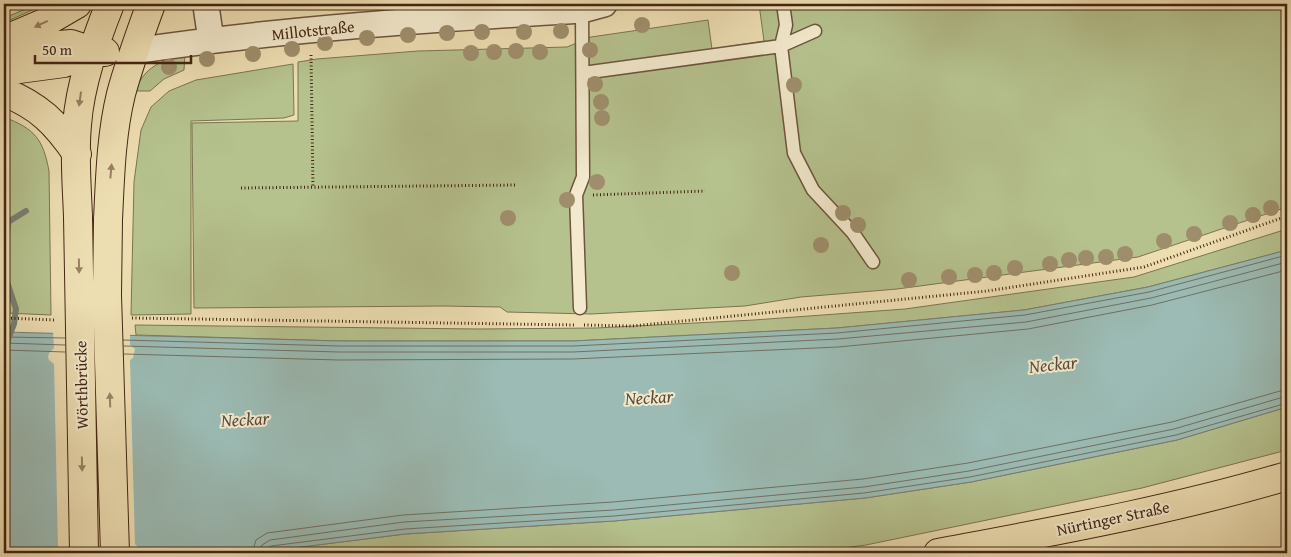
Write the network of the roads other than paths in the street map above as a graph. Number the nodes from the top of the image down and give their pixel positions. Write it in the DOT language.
graph roads {
  1 [pos="77,4"];
  2 [pos="110,4"];
  3 [pos="151,4"];
  4 [pos="208,4"];
  5 [pos="783,4"];
  6 [pos="589,6"];
  7 [pos="815,31"];
  8 [pos="4,40"];
  9 [pos="211,40"];
  10 [pos="781,46"];
  11 [pos="82,48"];
  12 [pos="4,50"];
  13 [pos="134,51"];
  14 [pos="4,71"];
  15 [pos="583,73"];
  16 [pos="4,92"];
  17 [pos="77,154"];
  18 [pos="874,262"];
  19 [pos="580,308"];
  20 [pos="1287,476"];
  21 [pos="969,550"];
  22 [pos="84,553"];
  23 [pos="115,553"];
  24 [pos="938,553"];
  1 -- 8 [label="main road, one-way"];
  2 -- 11 [label="main road, Wörthbrücke"];
  3 -- 13 [label="main road, Wörthbrücke"];
  4 -- 9 [label="street"];
  5 -- 10 [label="lane"];
  6 -- 9 [label="street, Millotstraße"];
  6 -- 15 [label="lane"];
  7 -- 10 [label="lane"];
  9 -- 13 [label="street, Millotstraße"];
  10 -- 15 [label="lane"];
  10 -- 18 [label="lane"];
  11 -- 12 [label="main road"];
  11 -- 13 [label="main road"];
  11 -- 14 [label="main road"];
  11 -- 17 [label="main road, Wörthbrücke, one-way"];
  23 -- 13 [label="main road, Wörthbrücke, one-way, bridge"];
  15 -- 19 [label="lane"];
  16 -- 17 [label="main road"];
  17 -- 22 [label="main road, Wörthbrücke, one-way, bridge"];
  20 -- 21 [label="main road, Nürtinger Straße"];
  21 -- 24 [label="main road, Nürtinger Straße"];
}
